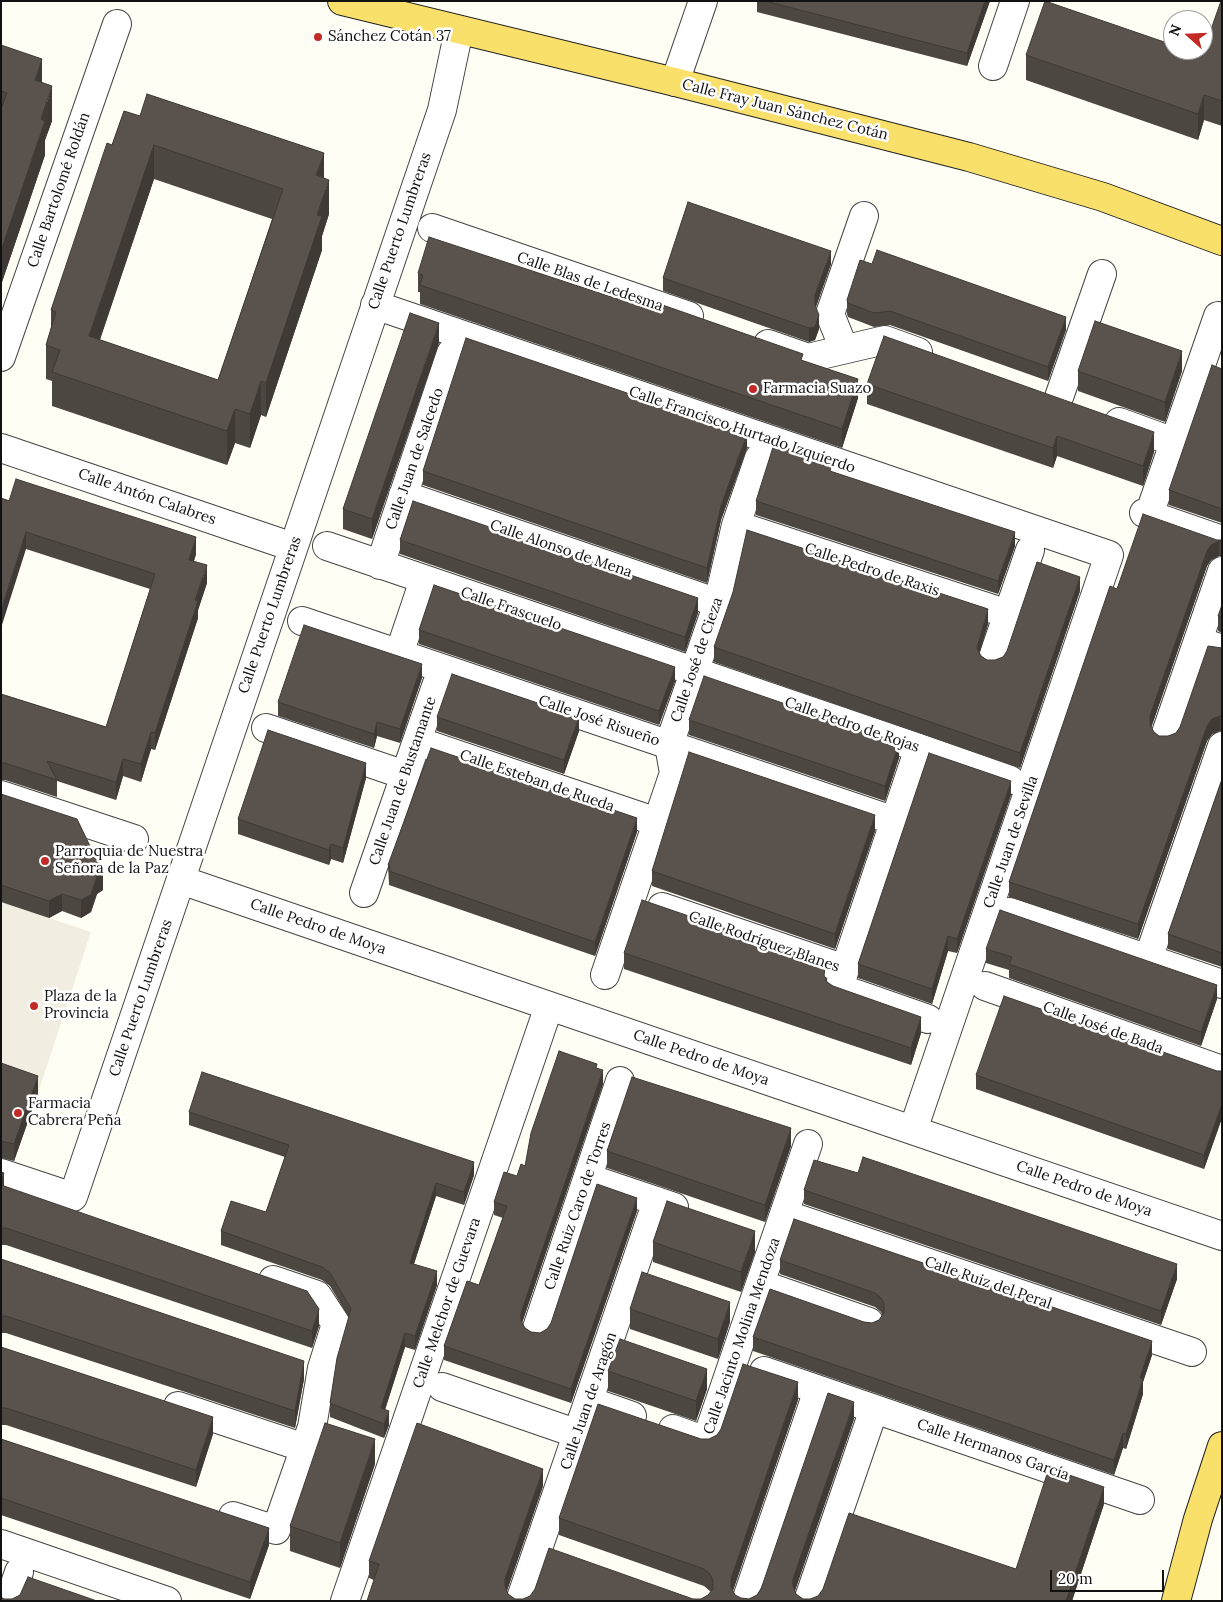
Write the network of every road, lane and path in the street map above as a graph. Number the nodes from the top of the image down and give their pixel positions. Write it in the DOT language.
graph roads {
  1 [pos="342,1"];
  2 [pos="703,1"];
  3 [pos="1015,1"];
  4 [pos="117,24"];
  5 [pos="459,30"];
  6 [pos="993,66"];
  7 [pos="675,82"];
  8 [pos="864,216"];
  9 [pos="432,228"];
  10 [pos="1222,241"];
  11 [pos="1102,274"];
  12 [pos="375,305"];
  13 [pos="1218,316"];
  14 [pos="709,323"];
  15 [pos="745,336"];
  16 [pos="844,349"];
  17 [pos="451,353"];
  18 [pos="1,357"];
  19 [pos="939,359"];
  20 [pos="1030,391"];
  21 [pos="1058,400"];
  22 [pos="1174,442"];
  23 [pos="1,448"];
  24 [pos="759,458"];
  25 [pos="403,496"];
  26 [pos="736,525"];
  27 [pos="1222,540"];
  28 [pos="327,546"];
  29 [pos="293,547"];
  30 [pos="1030,550"];
  31 [pos="1109,555"];
  32 [pos="380,565"];
  33 [pos="1222,571"];
  34 [pos="424,580"];
  35 [pos="718,602"];
  36 [pos="1008,614"];
  37 [pos="302,621"];
  38 [pos="1210,644"];
  39 [pos="399,654"];
  40 [pos="992,660"];
  41 [pos="442,669"];
  42 [pos="694,672"];
  43 [pos="266,728"];
  44 [pos="1165,736"];
  45 [pos="417,741"];
  46 [pos="669,745"];
  47 [pos="1222,746"];
  48 [pos="919,748"];
  49 [pos="405,775"];
  50 [pos="1010,780"];
  51 [pos="1,795"];
  52 [pos="895,821"];
  53 [pos="657,822"];
  54 [pos="134,839"];
  55 [pos="181,880"];
  56 [pos="364,893"];
  57 [pos="632,896"];
  58 [pos="1010,912"];
  59 [pos="1148,959"];
  60 [pos="845,969"];
  61 [pos="605,975"];
  62 [pos="1222,984"];
  63 [pos="985,986"];
  64 [pos="549,1006"];
  65 [pos="928,1019"];
  66 [pos="1222,1070"];
  67 [pos="620,1081"];
  68 [pos="913,1130"];
  69 [pos="808,1144"];
  70 [pos="1,1173"];
  71 [pos="588,1178"];
  72 [pos="657,1201"];
  73 [pos="693,1214"];
  74 [pos="784,1214"];
  75 [pos="747,1233"];
  76 [pos="1222,1236"];
  77 [pos="775,1242"];
  78 [pos="633,1272"];
  79 [pos="252,1273"];
  80 [pos="660,1281"];
  81 [pos="760,1284"];
  82 [pos="724,1302"];
  83 [pos="751,1312"];
  84 [pos="869,1322"];
  85 [pos="536,1331"];
  86 [pos="610,1339"];
  87 [pos="637,1348"];
  88 [pos="1192,1352"];
  89 [pos="294,1359"];
  90 [pos="322,1368"];
  91 [pos="700,1370"];
  92 [pos="731,1370"];
  93 [pos="442,1387"];
  94 [pos="818,1390"];
  95 [pos="153,1398"];
  96 [pos="589,1401"];
  97 [pos="874,1409"];
  98 [pos="578,1434"];
  99 [pos="338,1436"];
  100 [pos="308,1438"];
  101 [pos="1222,1446"];
  102 [pos="536,1467"];
  103 [pos="563,1476"];
  104 [pos="1140,1500"];
  105 [pos="210,1508"];
  106 [pos="1,1544"];
  107 [pos="539,1546"];
  108 [pos="567,1555"];
  109 [pos="19,1572"];
  110 [pos="8,1601"];
  111 [pos="166,1601"];
  112 [pos="344,1601"];
  113 [pos="520,1601"];
  114 [pos="746,1601"];
  115 [pos="808,1601"];
  116 [pos="1176,1601"];
  1 -- 5 [label="main road, Calle Fray Juan Sánchez Cotán"];
  2 -- 7 [label="street"];
  3 -- 6 [label="street"];
  4 -- 18 [label="street, Calle Bartolomé Roldán"];
  5 -- 7 [label="main road, Calle Fray Juan Sánchez Cotán"];
  5 -- 12 [label="street, Calle Puerto Lumbreras"];
  7 -- 10 [label="main road, Calle Fray Juan Sánchez Cotán"];
  8 -- 16 [label="street"];
  9 -- 14 [label="street, Calle Blas de Ledesma"];
  11 -- 21 [label="street"];
  12 -- 29 [label="street, Calle Puerto Lumbreras"];
  12 -- 31 [label="street, Calle Francisco Hurtado Izquierdo"];
  13 -- 22 [label="street"];
  15 -- 16 [label="street"];
  16 -- 19 [label="street"];
  17 -- 25 [label="street, Calle Juan de Salcedo"];
  20 -- 21 [label="street"];
  21 -- 22 [label="street"];
  22 -- 27 [label="street"];
  23 -- 29 [label="street, Calle Antón Calabres"];
  24 -- 26 [label="street, Calle José de Cieza"];
  25 -- 32 [label="street, Calle Juan de Salcedo"];
  25 -- 35 [label="street, Calle Alonso de Mena"];
  26 -- 35 [label="street, Calle José de Cieza"];
  26 -- 36 [label="street, Calle Pedro de Raxis"];
  28 -- 32 [label="street, Calle Frascuelo"];
  29 -- 55 [label="street, Calle Puerto Lumbreras"];
  30 -- 36 [label="street"];
  31 -- 68 [label="street, Calle Juan de Sevilla"];
  32 -- 34 [label="street, Calle Frascuelo"];
  33 -- 38 [label="street"];
  34 -- 39 [label="street"];
  34 -- 42 [label="street, Calle Frascuelo"];
  35 -- 42 [label="street, Calle José de Cieza"];
  36 -- 40 [label="street"];
  37 -- 39 [label="street, Calle José Risueño"];
  38 -- 44 [label="street"];
  39 -- 41 [label="street, Calle José Risueño"];
  41 -- 45 [label="street, Calle Juan de Bustamante"];
  41 -- 46 [label="street, Calle José Risueño"];
  42 -- 46 [label="street, Calle José de Cieza"];
  42 -- 48 [label="street, Calle Pedro de Rojas"];
  43 -- 49 [label="street"];
  45 -- 49 [label="street, Calle Juan de Bustamante"];
  45 -- 53 [label="street, Calle Esteban de Rueda"];
  46 -- 52 [label="street, Calle José Risueño"];
  46 -- 53 [label="street, Calle José de Cieza"];
  47 -- 59 [label="street"];
  48 -- 50 [label="street, Calle Pedro de Rojas"];
  48 -- 52 [label="street"];
  49 -- 56 [label="street, Calle Juan de Bustamante"];
  51 -- 54 [label="street"];
  52 -- 60 [label="street"];
  53 -- 57 [label="street, Calle José de Cieza"];
  55 -- 64 [label="street, Calle Pedro de Moya"];
  55 -- 70 [label="street, Calle Puerto Lumbreras"];
  57 -- 60 [label="street, Calle Rodríguez Blanes"];
  57 -- 61 [label="street, Calle José de Cieza"];
  58 -- 59 [label="street"];
  59 -- 62 [label="street"];
  60 -- 65 [label="street, Calle Rodríguez Blanes"];
  63 -- 66 [label="street, Calle José de Bada"];
  64 -- 68 [label="street, Calle Pedro de Moya"];
  64 -- 112 [label="street, Calle Melchor de Guevara"];
  67 -- 71 [label="street, Calle Ruiz Caro de Torres"];
  68 -- 76 [label="street, Calle Pedro de Moya"];
  69 -- 74 [label="street, Calle Jacinto Molina Mendoza"];
  71 -- 72 [label="street"];
  71 -- 85 [label="street, Calle Ruiz Caro de Torres"];
  72 -- 73 [label="street"];
  72 -- 78 [label="street, Calle Juan de Aragón"];
  74 -- 77 [label="street, Calle Jacinto Molina Mendoza"];
  74 -- 88 [label="street, Calle Ruiz del Peral"];
  75 -- 77 [label="street"];
  77 -- 81 [label="street, Calle Jacinto Molina Mendoza"];
  78 -- 80 [label="street"];
  78 -- 86 [label="street, Calle Juan de Aragón"];
  79 -- 90 [label="street"];
  81 -- 83 [label="street, Calle Jacinto Molina Mendoza"];
  81 -- 84 [label="street"];
  82 -- 83 [label="street"];
  83 -- 92 [label="street, Calle Jacinto Molina Mendoza"];
  86 -- 87 [label="street"];
  86 -- 96 [label="street, Calle Juan de Aragón"];
  89 -- 90 [label="street"];
  90 -- 100 [label="street"];
  91 -- 92 [label="street, Calle Hermanos García"];
  92 -- 94 [label="street, Calle Hermanos García"];
  92 -- 96 [label="street, Calle Jacinto Molina Mendoza"];
  93 -- 98 [label="street"];
  94 -- 97 [label="street, Calle Hermanos García"];
  94 -- 114 [label="street"];
  95 -- 100 [label="street"];
  96 -- 98 [label="street, Calle Juan de Aragón"];
  97 -- 104 [label="street, Calle Hermanos García"];
  97 -- 115 [label="street"];
  98 -- 103 [label="street, Calle Juan de Aragón"];
  99 -- 100 [label="street"];
  100 -- 105 [label="street"];
  101 -- 116 [label="main road"];
  102 -- 103 [label="street"];
  103 -- 107 [label="street, Calle Juan de Aragón"];
  106 -- 111 [label="street"];
  107 -- 108 [label="street"];
  107 -- 113 [label="street, Calle Juan de Aragón"];
  109 -- 110 [label="street"];
}
